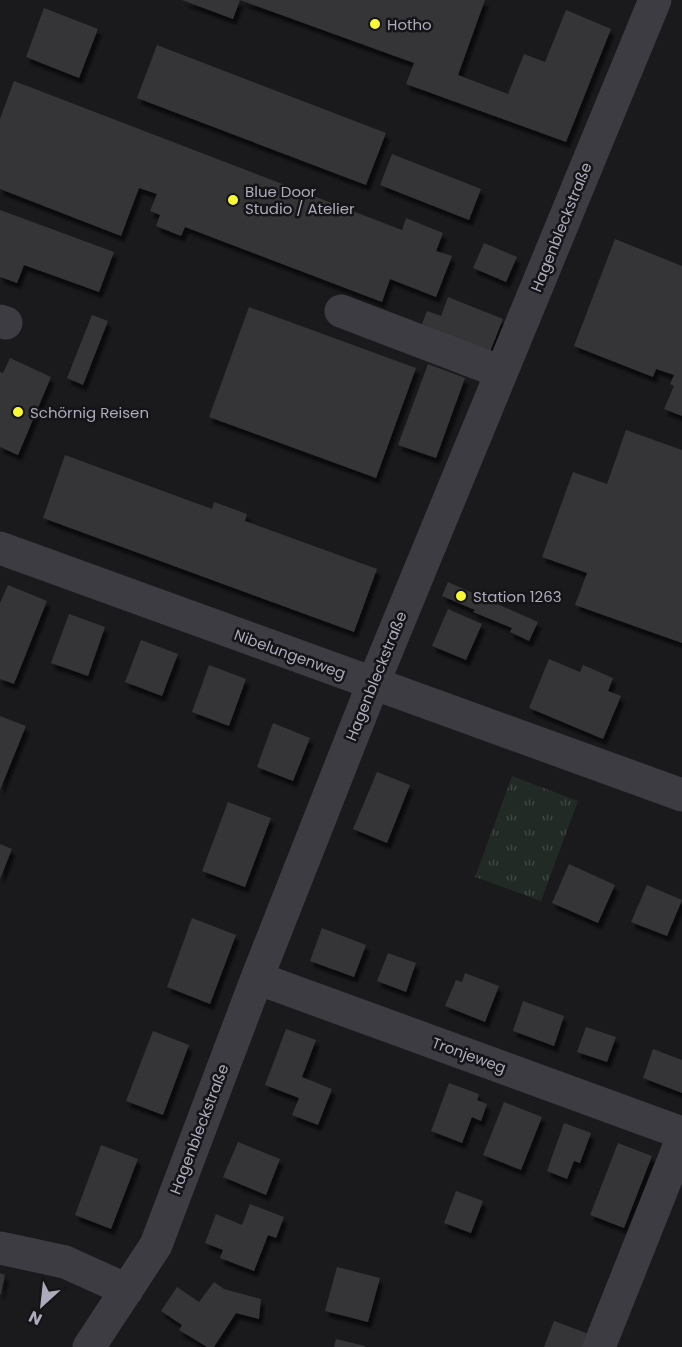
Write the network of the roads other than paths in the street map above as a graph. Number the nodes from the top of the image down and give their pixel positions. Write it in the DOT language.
graph roads {
  1 [pos="655,0"];
  2 [pos="341,311"];
  3 [pos="501,372"];
  4 [pos="0,548"];
  5 [pos="373,684"];
  6 [pos="682,795"];
  7 [pos="256,978"];
  8 [pos="682,1133"];
  9 [pos="682,1139"];
  10 [pos="0,1248"];
  11 [pos="127,1290"];
  12 [pos="89,1347"];
  13 [pos="599,1347"];
  1 -- 3 [label="street, Hagenbleckstraße"];
  2 -- 3 [label="street"];
  3 -- 5 [label="street, Hagenbleckstraße"];
  4 -- 5 [label="street, Nibelungenweg"];
  5 -- 6 [label="street, Nibelungenweg"];
  5 -- 7 [label="street, Hagenbleckstraße"];
  7 -- 8 [label="street, Tronjeweg"];
  7 -- 11 [label="street, Hagenbleckstraße"];
  9 -- 13 [label="street"];
  10 -- 11 [label="street"];
  11 -- 12 [label="street, Hagenbleckstraße"];
}
